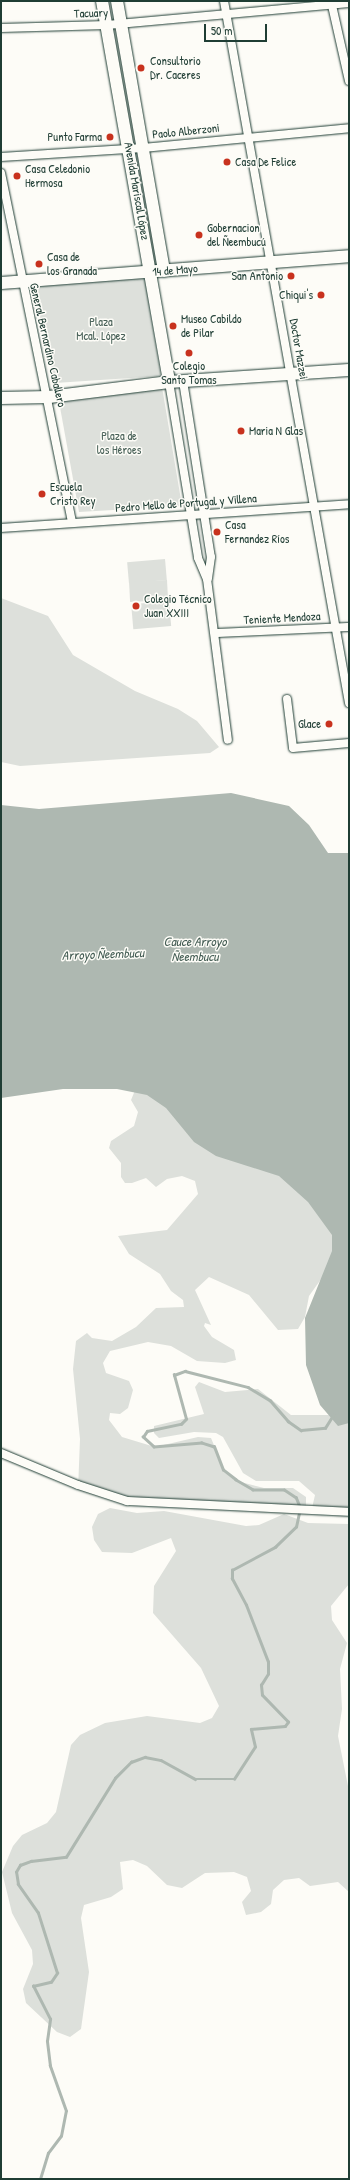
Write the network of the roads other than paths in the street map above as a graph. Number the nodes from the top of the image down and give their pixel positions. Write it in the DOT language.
graph roads {
  1 [pos="102,1"];
  2 [pos="117,1"];
  3 [pos="224,1"];
  4 [pos="331,3"];
  5 [pos="349,3"];
  6 [pos="226,14"];
  7 [pos="121,24"];
  8 [pos="107,25"];
  9 [pos="1,28"];
  10 [pos="349,81"];
  11 [pos="349,128"];
  12 [pos="249,137"];
  13 [pos="142,148"];
  14 [pos="130,149"];
  15 [pos="1,157"];
  16 [pos="1,173"];
  17 [pos="349,256"];
  18 [pos="270,262"];
  19 [pos="164,271"];
  20 [pos="150,272"];
  21 [pos="22,282"];
  22 [pos="1,283"];
  23 [pos="349,370"];
  24 [pos="291,374"];
  25 [pos="183,381"];
  26 [pos="169,382"];
  27 [pos="49,397"];
  28 [pos="1,398"];
  29 [pos="349,504"];
  30 [pos="313,506"];
  31 [pos="203,514"];
  32 [pos="190,515"];
  33 [pos="72,523"];
  34 [pos="1,528"];
  35 [pos="208,579"];
  36 [pos="349,627"];
  37 [pos="335,628"];
  38 [pos="216,633"];
  39 [pos="287,699"];
  40 [pos="349,702"];
  41 [pos="228,740"];
  42 [pos="349,743"];
  43 [pos="1,1453"];
  44 [pos="349,1512"];
  1 -- 8 [label="main road, Avenida Mariscal López"];
  2 -- 7 [label="main road, Avenida Mariscal López"];
  3 -- 6 [label="street, Doctor Mazzei"];
  4 -- 5 [label="street, Tacuary"];
  4 -- 6 [label="street, Tacuary"];
  4 -- 10 [label="street"];
  6 -- 7 [label="street, Tacuary"];
  6 -- 12 [label="street, Doctor Mazzei"];
  7 -- 8 [label="street, Tacuary"];
  7 -- 13 [label="main road, Avenida Mariscal López"];
  8 -- 9 [label="street, Tacuary"];
  8 -- 14 [label="main road, Avenida Mariscal López"];
  11 -- 12 [label="street, Paolo Alberzoni"];
  12 -- 13 [label="street, Paolo Alberzoni"];
  12 -- 18 [label="street, Doctor Mazzei"];
  13 -- 14 [label="street, Paolo Alberzoni"];
  13 -- 19 [label="main road, Avenida Mariscal López"];
  14 -- 15 [label="street, Paolo Alberzoni"];
  14 -- 20 [label="main road, Avenida Mariscal López"];
  16 -- 21 [label="street, General Bernardino Caballero"];
  17 -- 18 [label="main road, 14 de Mayo"];
  18 -- 19 [label="main road, 14 de Mayo"];
  18 -- 24 [label="street, Doctor Mazzei"];
  19 -- 20 [label="main road, 14 de Mayo"];
  20 -- 21 [label="main road, 14 de Mayo"];
  20 -- 26 [label="main road, Avenida Mariscal López"];
  21 -- 22 [label="main road, 14 de Mayo"];
  21 -- 27 [label="street, General Bernardino Caballero"];
  23 -- 24 [label="main road"];
  24 -- 25 [label="main road"];
  24 -- 30 [label="street, Doctor Mazzei"];
  25 -- 26 [label="main road"];
  25 -- 31 [label="street"];
  26 -- 27 [label="main road"];
  26 -- 32 [label="street"];
  27 -- 28 [label="main road"];
  27 -- 33 [label="street, General Bernardino Caballero"];
  29 -- 30 [label="street, Pedro Mello de Portugal y Villena"];
  30 -- 31 [label="street, Pedro Mello de Portugal y Villena"];
  30 -- 37 [label="street, Doctor Mazzei"];
  31 -- 32 [label="street, Pedro Mello de Portugal y Villena"];
  31 -- 35 [label="street"];
  32 -- 33 [label="street, Pedro Mello de Portugal y Villena"];
  32 -- 35 [label="street"];
  33 -- 34 [label="street, Pedro Mello de Portugal y Villena"];
  35 -- 38 [label="street"];
  36 -- 37 [label="street, Teniente Mendoza"];
  37 -- 38 [label="street, Teniente Mendoza"];
  37 -- 40 [label="street, Doctor Mazzei"];
  38 -- 41 [label="street"];
  39 -- 42 [label="street"];
  43 -- 44 [label="street"];
}
